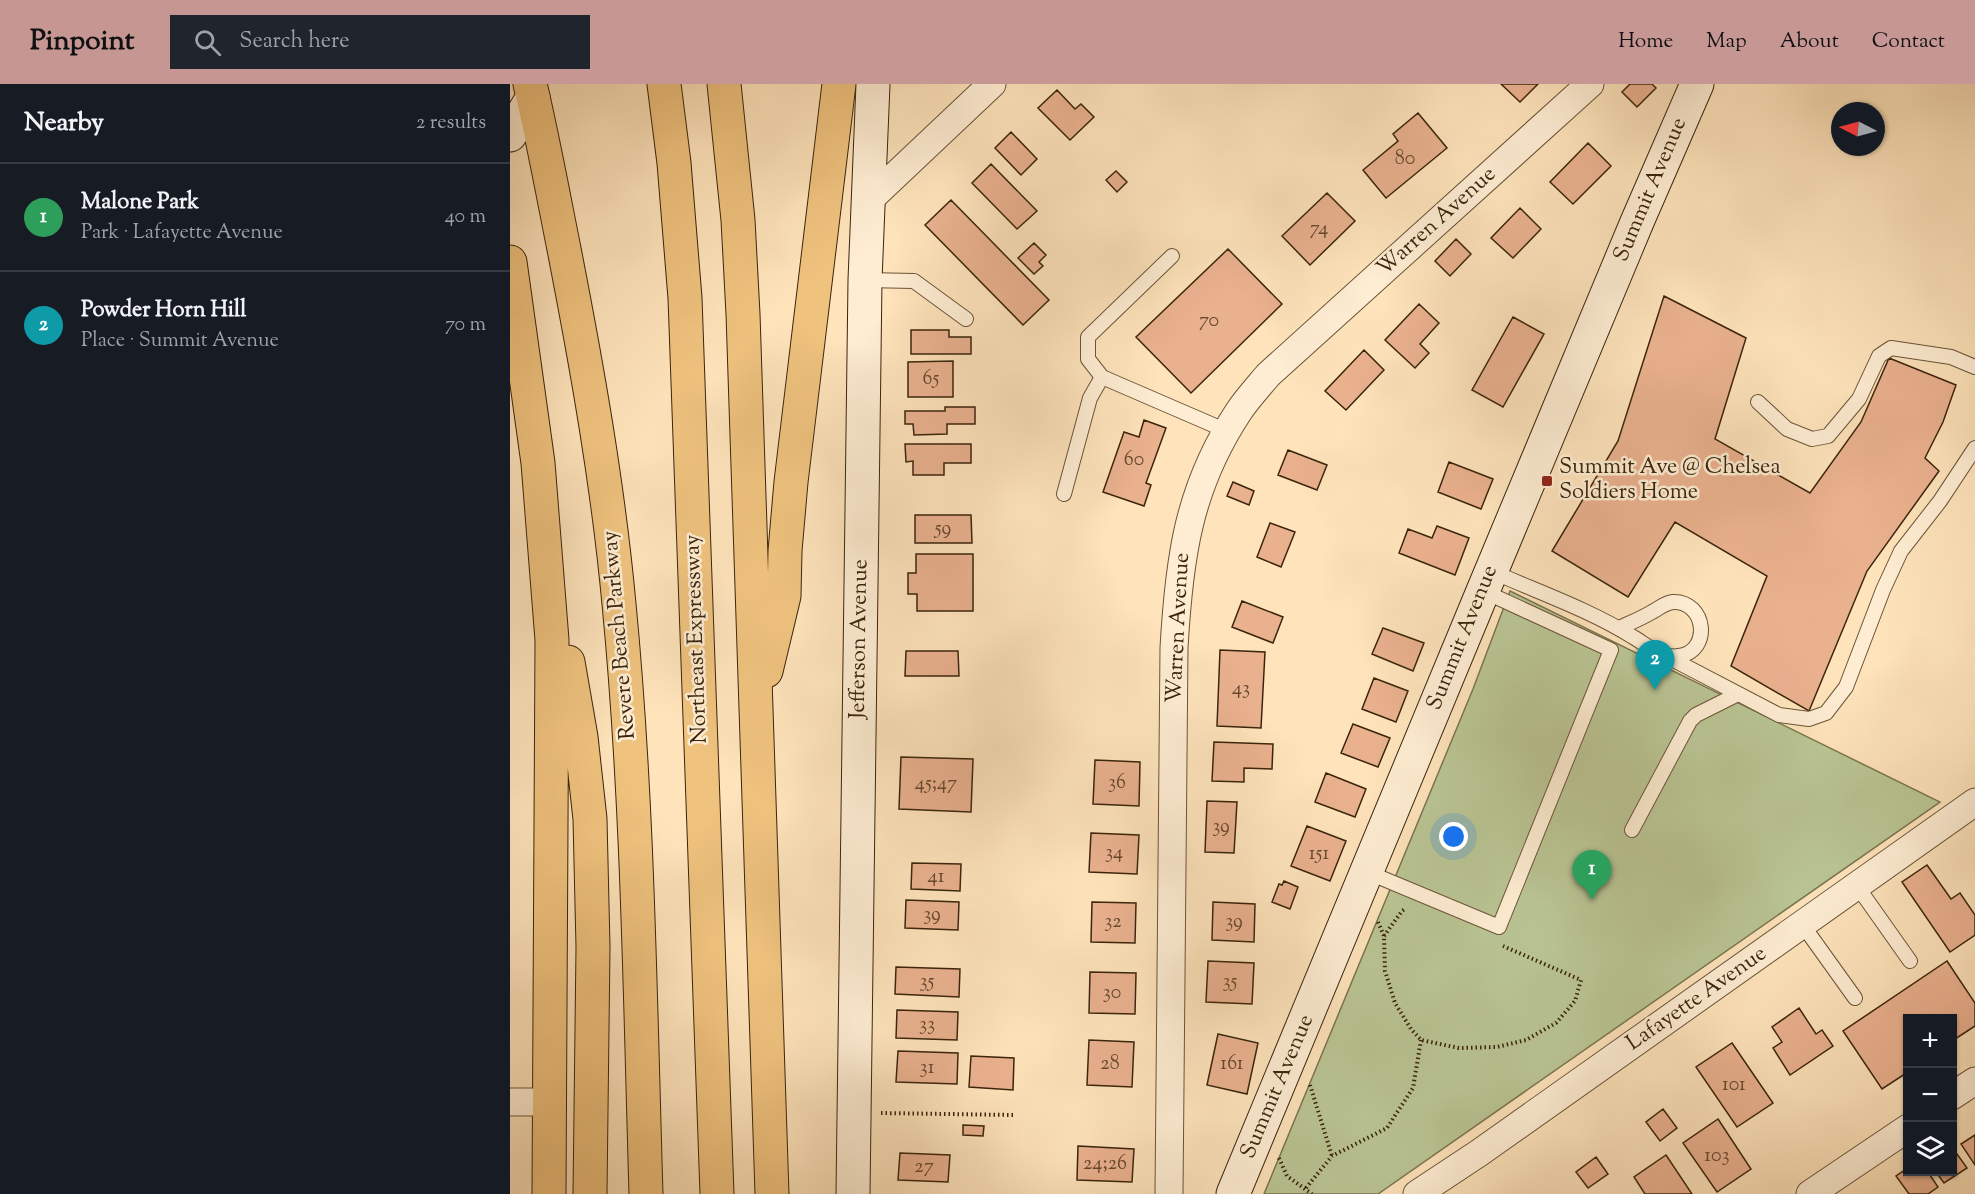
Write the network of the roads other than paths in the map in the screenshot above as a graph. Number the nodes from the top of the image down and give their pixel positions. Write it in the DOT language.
graph roads {
  1 [pos="664,84"];
  2 [pos="724,84"];
  3 [pos="839,84"];
  4 [pos="873,84"];
  5 [pos="992,84"];
  6 [pos="1590,84"];
  7 [pos="1697,84"];
  8 [pos="529,94"];
  9 [pos="510,135"];
  10 [pos="867,202"];
  11 [pos="1172,256"];
  12 [pos="511,276"];
  13 [pos="865,280"];
  14 [pos="966,319"];
  15 [pos="1975,367"];
  16 [pos="1102,377"];
  17 [pos="1758,402"];
  18 [pos="1227,431"];
  19 [pos="1975,448"];
  20 [pos="1064,495"];
  21 [pos="547,554"];
  22 [pos="1487,581"];
  23 [pos="1619,628"];
  24 [pos="1666,656"];
  25 [pos="1738,694"];
  26 [pos="756,714"];
  27 [pos="1975,802"];
  28 [pos="1632,830"];
  29 [pos="1367,872"];
  30 [pos="1857,886"];
  31 [pos="1803,924"];
  32 [pos="1910,961"];
  33 [pos="1855,998"];
  34 [pos="1975,1081"];
  35 [pos="1957,1093"];
  36 [pos="510,1102"];
  37 [pos="550,1102"];
  38 [pos="1903,1131"];
  39 [pos="549,1194"];
  40 [pos="590,1194"];
  41 [pos="646,1194"];
  42 [pos="717,1194"];
  43 [pos="772,1194"];
  44 [pos="853,1194"];
  45 [pos="1169,1194"];
  46 [pos="1233,1194"];
  47 [pos="1417,1194"];
  48 [pos="1810,1194"];
  1 -- 42 [label="highway, Northeast Expressway"];
  2 -- 26 [label="highway"];
  3 -- 26 [label="highway"];
  4 -- 10 [label="street, Jefferson Avenue"];
  5 -- 10 [label="street"];
  6 -- 18 [label="street, Warren Avenue"];
  7 -- 22 [label="street, Summit Avenue"];
  8 -- 9 [label="street"];
  8 -- 41 [label="highway, Revere Beach Parkway"];
  10 -- 13 [label="street, Jefferson Avenue"];
  11 -- 16 [label="lane"];
  12 -- 21 [label="highway"];
  13 -- 14 [label="lane"];
  13 -- 44 [label="street, Jefferson Avenue"];
  15 -- 17 [label="lane"];
  16 -- 18 [label="lane"];
  16 -- 20 [label="lane"];
  18 -- 45 [label="street, Warren Avenue"];
  19 -- 25 [label="lane"];
  21 -- 37 [label="highway"];
  21 -- 40 [label="highway"];
  22 -- 23 [label="lane"];
  22 -- 29 [label="street, Summit Avenue"];
  22 -- 29 [label="lane"];
  23 -- 24 [label="lane"];
  23 -- 24 [label="lane"];
  24 -- 25 [label="lane"];
  25 -- 28 [label="lane"];
  26 -- 43 [label="highway"];
  27 -- 30 [label="street, Lafayette Avenue"];
  29 -- 46 [label="street, Summit Avenue"];
  30 -- 31 [label="street, Lafayette Avenue"];
  30 -- 32 [label="lane"];
  31 -- 33 [label="lane"];
  31 -- 47 [label="street, Lafayette Avenue"];
  34 -- 35 [label="street"];
  36 -- 37 [label="street"];
  37 -- 39 [label="highway"];
  38 -- 48 [label="street"];
}
